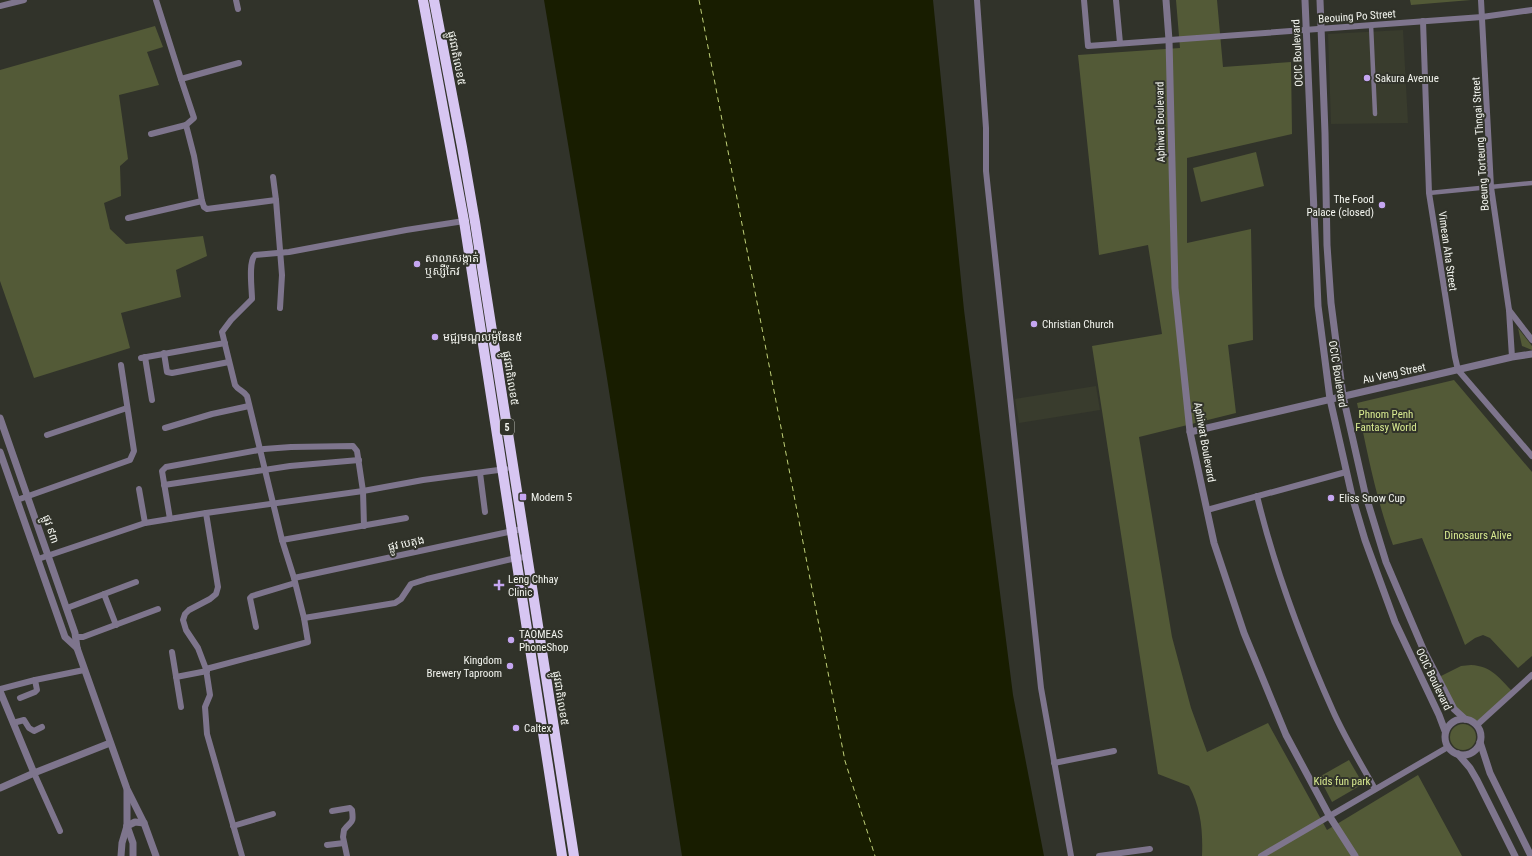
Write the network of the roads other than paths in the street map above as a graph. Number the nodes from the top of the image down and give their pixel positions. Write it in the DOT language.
graph roads {
  1 [pos="24,0"];
  2 [pos="156,0"];
  3 [pos="236,0"];
  4 [pos="423,0"];
  5 [pos="434,0"];
  6 [pos="977,0"];
  7 [pos="1084,0"];
  8 [pos="1116,0"];
  9 [pos="1166,0"];
  10 [pos="1305,0"];
  11 [pos="1320,0"];
  12 [pos="1481,0"];
  13 [pos="3,3"];
  14 [pos="238,9"];
  15 [pos="1532,10"];
  16 [pos="1482,17"];
  17 [pos="1424,21"];
  18 [pos="1372,25"];
  19 [pos="1322,28"];
  20 [pos="1307,30"];
  21 [pos="1169,40"];
  22 [pos="1120,44"];
  23 [pos="238,63"];
  24 [pos="182,79"];
  25 [pos="1375,114"];
  26 [pos="186,125"];
  27 [pos="151,134"];
  28 [pos="272,177"];
  29 [pos="1532,183"];
  30 [pos="1490,187"];
  31 [pos="1429,193"];
  32 [pos="276,200"];
  33 [pos="202,201"];
  34 [pos="128,218"];
  35 [pos="464,221"];
  36 [pos="280,253"];
  37 [pos="280,308"];
  38 [pos="1509,310"];
  39 [pos="1531,337"];
  40 [pos="225,343"];
  41 [pos="164,353"];
  42 [pos="1532,354"];
  43 [pos="1512,357"];
  44 [pos="229,362"];
  45 [pos="121,365"];
  46 [pos="1458,370"];
  47 [pos="1343,396"];
  48 [pos="1330,399"];
  49 [pos="152,400"];
  50 [pos="249,406"];
  51 [pos="127,408"];
  52 [pos="0,418"];
  53 [pos="165,428"];
  54 [pos="1190,432"];
  55 [pos="47,435"];
  56 [pos="259,450"];
  57 [pos="0,452"];
  58 [pos="1532,456"];
  59 [pos="358,460"];
  60 [pos="513,468"];
  61 [pos="264,469"];
  62 [pos="502,469"];
  63 [pos="1346,472"];
  64 [pos="480,473"];
  65 [pos="164,485"];
  66 [pos="140,489"];
  67 [pos="363,491"];
  68 [pos="1257,496"];
  69 [pos="28,497"];
  70 [pos="17,500"];
  71 [pos="273,503"];
  72 [pos="1207,510"];
  73 [pos="485,512"];
  74 [pos="206,513"];
  75 [pos="170,518"];
  76 [pos="406,518"];
  77 [pos="144,523"];
  78 [pos="364,526"];
  79 [pos="522,529"];
  80 [pos="512,530"];
  81 [pos="282,540"];
  82 [pos="48,555"];
  83 [pos="521,557"];
  84 [pos="38,559"];
  85 [pos="295,581"];
  86 [pos="136,582"];
  87 [pos="104,594"];
  88 [pos="67,608"];
  89 [pos="158,609"];
  90 [pos="304,618"];
  91 [pos="116,625"];
  92 [pos="256,627"];
  93 [pos="76,637"];
  94 [pos="76,648"];
  95 [pos="172,652"];
  96 [pos="84,670"];
  97 [pos="206,670"];
  98 [pos="1532,675"];
  99 [pos="176,677"];
  100 [pos="35,680"];
  101 [pos="0,690"];
  102 [pos="20,698"];
  103 [pos="181,707"];
  104 [pos="1465,719"];
  105 [pos="13,723"];
  106 [pos="1477,725"];
  107 [pos="42,727"];
  108 [pos="1445,731"];
  109 [pos="1480,742"];
  110 [pos="110,743"];
  111 [pos="1448,747"];
  112 [pos="1114,751"];
  113 [pos="1458,754"];
  114 [pos="1054,763"];
  115 [pos="34,773"];
  116 [pos="0,788"];
  117 [pos="127,789"];
  118 [pos="1375,789"];
  119 [pos="332,811"];
  120 [pos="273,814"];
  121 [pos="1330,816"];
  122 [pos="144,824"];
  123 [pos="126,826"];
  124 [pos="233,826"];
  125 [pos="60,831"];
  126 [pos="344,843"];
  127 [pos="327,845"];
  128 [pos="1150,848"];
  129 [pos="121,856"];
  130 [pos="133,856"];
  131 [pos="156,856"];
  132 [pos="242,856"];
  133 [pos="347,856"];
  134 [pos="562,856"];
  135 [pos="574,856"];
  136 [pos="1070,856"];
  137 [pos="1099,856"];
  138 [pos="1261,856"];
  139 [pos="1355,856"];
  140 [pos="1515,856"];
  141 [pos="1531,856"];
  1 -- 13 [label="street"];
  2 -- 24 [label="street"];
  3 -- 14 [label="street"];
  4 -- 35 [label="highway, ផ្លូវជាតិលេខ៥ / 5"];
  5 -- 60 [label="highway, ផ្លូវជាតិលេខ៥ / 5"];
  6 -- 114 [label="street"];
  7 -- 22 [label="street, Beouing Po Street"];
  8 -- 22 [label="street"];
  9 -- 21 [label="street, Aphiwat Boulevard"];
  10 -- 20 [label="street, OCIC Boulevard"];
  11 -- 19 [label="street, OCIC Boulevard"];
  12 -- 16 [label="street, Boeung Torteung Thngai Street"];
  15 -- 16 [label="street, Beouing Po Street"];
  16 -- 17 [label="street, Beouing Po Street"];
  16 -- 30 [label="street, Boeung Torteung Thngai Street"];
  17 -- 18 [label="street, Beouing Po Street"];
  17 -- 31 [label="street, Vimean Aha Street"];
  18 -- 19 [label="street, Beouing Po Street"];
  18 -- 25 [label="street"];
  19 -- 20 [label="street, Beouing Po Street"];
  19 -- 47 [label="street, OCIC Boulevard"];
  20 -- 21 [label="street, Beouing Po Street"];
  20 -- 48 [label="street, OCIC Boulevard"];
  21 -- 22 [label="street, Beouing Po Street"];
  21 -- 54 [label="street, Aphiwat Boulevard"];
  23 -- 24 [label="street"];
  24 -- 26 [label="street"];
  26 -- 27 [label="street"];
  26 -- 33 [label="street"];
  28 -- 32 [label="street"];
  29 -- 30 [label="street"];
  30 -- 31 [label="street"];
  30 -- 38 [label="street, Boeung Torteung Thngai Street"];
  31 -- 46 [label="street, Vimean Aha Street"];
  32 -- 33 [label="street"];
  32 -- 36 [label="street"];
  33 -- 34 [label="street"];
  35 -- 36 [label="street"];
  35 -- 62 [label="highway, ផ្លូវជាតិលេខ៥ / 5"];
  36 -- 37 [label="street"];
  36 -- 40 [label="street"];
  38 -- 39 [label="street, Boeung Torteung Thngai Street"];
  38 -- 43 [label="street, Boeung Torteung Thngai Street"];
  40 -- 41 [label="street"];
  40 -- 44 [label="street"];
  41 -- 44 [label="street"];
  41 -- 49 [label="street"];
  42 -- 43 [label="street, Au Veng Street"];
  43 -- 46 [label="street, Au Veng Street"];
  44 -- 50 [label="street"];
  45 -- 51 [label="street"];
  46 -- 47 [label="street, Au Veng Street"];
  46 -- 58 [label="street, Vimean Aha Street"];
  47 -- 48 [label="street, Au Veng Street"];
  47 -- 104 [label="street, OCIC Boulevard"];
  48 -- 54 [label="street, Au Veng Street"];
  48 -- 63 [label="street, OCIC Boulevard"];
  50 -- 53 [label="street"];
  50 -- 56 [label="street"];
  51 -- 55 [label="street"];
  51 -- 69 [label="street"];
  52 -- 69 [label="street, ផ្លូវ ៩៣"];
  54 -- 72 [label="street, Aphiwat Boulevard"];
  56 -- 59 [label="street"];
  56 -- 61 [label="street"];
  56 -- 65 [label="street"];
  57 -- 70 [label="street, ផ្លូវ ៩៣"];
  59 -- 61 [label="street"];
  59 -- 67 [label="street"];
  60 -- 62 [label="street"];
  60 -- 79 [label="highway, ផ្លូវជាតិលេខ៥ / 5"];
  61 -- 65 [label="street"];
  61 -- 71 [label="street"];
  62 -- 64 [label="street"];
  62 -- 80 [label="highway, ផ្លូវជាតិលេខ៥ / 5"];
  63 -- 68 [label="street"];
  63 -- 108 [label="street, OCIC Boulevard"];
  64 -- 67 [label="street"];
  64 -- 73 [label="street"];
  65 -- 75 [label="street"];
  66 -- 77 [label="street"];
  67 -- 71 [label="street"];
  67 -- 78 [label="street"];
  68 -- 72 [label="street"];
  68 -- 118 [label="street"];
  69 -- 70 [label="street"];
  69 -- 82 [label="street, ផ្លូវ ៩៣"];
  70 -- 84 [label="street, ផ្លូវ ៩៣"];
  71 -- 74 [label="street"];
  71 -- 81 [label="street"];
  72 -- 121 [label="street, Aphiwat Boulevard"];
  74 -- 75 [label="street"];
  74 -- 97 [label="street"];
  75 -- 77 [label="street"];
  76 -- 78 [label="street"];
  77 -- 82 [label="street"];
  78 -- 81 [label="street"];
  79 -- 80 [label="street, ផ្លូវ បេតុង"];
  79 -- 83 [label="highway, ផ្លូវជាតិលេខ៥ / 5"];
  80 -- 83 [label="highway, ផ្លូវជាតិលេខ៥ / 5"];
  80 -- 85 [label="street, ផ្លូវ បេតុង"];
  81 -- 85 [label="street"];
  82 -- 84 [label="street"];
  82 -- 88 [label="street, ផ្លូវ ៩៣"];
  83 -- 90 [label="street"];
  83 -- 134 [label="highway, ផ្លូវជាតិលេខ៥ / 5"];
  83 -- 135 [label="highway, ផ្លូវជាតិលេខ៥ / 5"];
  84 -- 94 [label="street, ផ្លូវ ៩៣"];
  85 -- 90 [label="street"];
  85 -- 92 [label="street, ផ្លូវ បេតុង"];
  86 -- 87 [label="street"];
  87 -- 88 [label="street"];
  87 -- 91 [label="street"];
  88 -- 93 [label="street, ផ្លូវ ៩៣"];
  89 -- 91 [label="street"];
  90 -- 97 [label="street"];
  91 -- 93 [label="street"];
  93 -- 94 [label="street, ផ្លូវ ៩៣"];
  94 -- 96 [label="street, ផ្លូវ ៩៣"];
  95 -- 99 [label="street"];
  96 -- 100 [label="street"];
  96 -- 110 [label="street, ផ្លូវ ៩៣"];
  97 -- 99 [label="street"];
  97 -- 124 [label="street"];
  98 -- 106 [label="street"];
  99 -- 103 [label="street"];
  100 -- 101 [label="street"];
  100 -- 102 [label="street"];
  101 -- 105 [label="street"];
  104 -- 106 [label="street"];
  104 -- 108 [label="street"];
  105 -- 107 [label="street"];
  105 -- 115 [label="street"];
  106 -- 109 [label="street"];
  108 -- 111 [label="street"];
  109 -- 113 [label="street"];
  109 -- 141 [label="street"];
  110 -- 115 [label="street"];
  110 -- 117 [label="street, ផ្លូវ ៩៣"];
  111 -- 113 [label="street"];
  111 -- 118 [label="street"];
  112 -- 114 [label="street"];
  113 -- 140 [label="street"];
  114 -- 136 [label="street"];
  115 -- 116 [label="street"];
  115 -- 125 [label="street"];
  117 -- 122 [label="street, ផ្លូវ ៩៣"];
  117 -- 123 [label="street"];
  118 -- 121 [label="street"];
  119 -- 126 [label="street"];
  120 -- 124 [label="street"];
  121 -- 138 [label="street"];
  121 -- 139 [label="street, Aphiwat Boulevard"];
  122 -- 123 [label="street"];
  122 -- 131 [label="street, ផ្លូវ ៩៣"];
  123 -- 129 [label="street"];
  123 -- 130 [label="street"];
  124 -- 132 [label="street"];
  126 -- 127 [label="street"];
  126 -- 133 [label="street"];
  128 -- 137 [label="street"];
}
